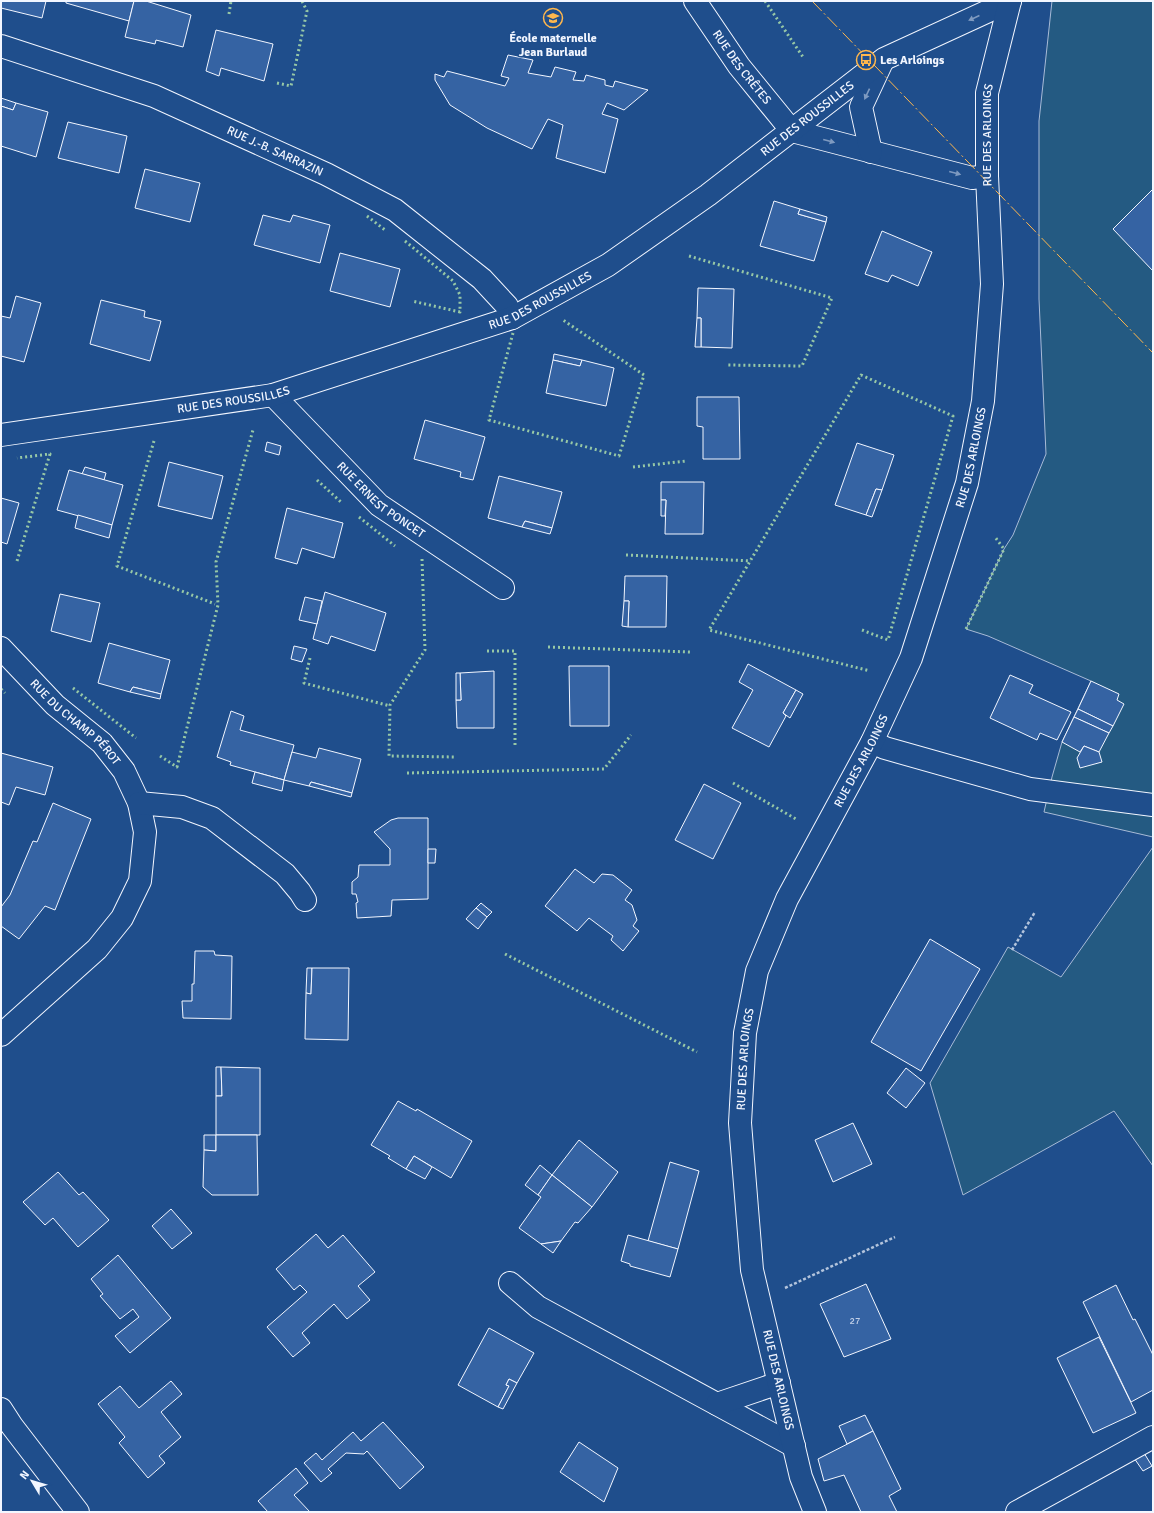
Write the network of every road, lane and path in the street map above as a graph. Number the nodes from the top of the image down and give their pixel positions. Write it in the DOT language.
graph roads {
  1 [pos="696,1"];
  2 [pos="1010,1"];
  3 [pos="1,46"];
  4 [pos="884,59"];
  5 [pos="792,131"];
  6 [pos="871,152"];
  7 [pos="987,176"];
  8 [pos="512,318"];
  9 [pos="273,395"];
  10 [pos="1,434"];
  11 [pos="503,588"];
  12 [pos="1,648"];
  13 [pos="872,742"];
  14 [pos="138,803"];
  15 [pos="1153,805"];
  16 [pos="305,900"];
  17 [pos="1035,912"];
  18 [pos="1012,950"];
  19 [pos="1,1035"];
  20 [pos="895,1237"];
  21 [pos="510,1283"];
  22 [pos="759,1300"];
  23 [pos="779,1383"];
  24 [pos="717,1404"];
  25 [pos="1,1409"];
  26 [pos="1153,1437"];
  27 [pos="794,1446"];
  28 [pos="78,1512"];
  29 [pos="815,1512"];
  30 [pos="1017,1512"];
  1 -- 5 [label="street, RUE DES CRÊTES"];
  2 -- 4 [label="street, RUE DES ROUSSILLES, one-way"];
  2 -- 7 [label="street, RUE DES ARLOINGS"];
  3 -- 8 [label="street, RUE J.-B. SARRAZIN"];
  4 -- 5 [label="street, RUE DES ROUSSILLES"];
  4 -- 6 [label="street, one-way"];
  5 -- 6 [label="street, one-way"];
  5 -- 8 [label="street, RUE DES ROUSSILLES"];
  6 -- 7 [label="street, one-way"];
  7 -- 13 [label="street, RUE DES ARLOINGS"];
  8 -- 9 [label="street, RUE DES ROUSSILLES"];
  9 -- 10 [label="street, RUE DES ROUSSILLES"];
  9 -- 11 [label="street, RUE ERNEST PONCET"];
  12 -- 14 [label="street, RUE DU CHAMP PÉROT"];
  13 -- 15 [label="street"];
  13 -- 22 [label="street, RUE DES ARLOINGS"];
  14 -- 16 [label="street"];
  14 -- 19 [label="street, RUE DU CHAMP PÉROT"];
  17 -- 18 [label="path"];
  20 -- 22 [label="path"];
  21 -- 24 [label="street"];
  22 -- 23 [label="street, RUE DES ARLOINGS"];
  23 -- 24 [label="street"];
  23 -- 27 [label="street, RUE DES ARLOINGS"];
  24 -- 27 [label="street"];
  25 -- 28 [label="street"];
  26 -- 30 [label="street"];
  27 -- 29 [label="street, RUE DES ARLOINGS"];
}
